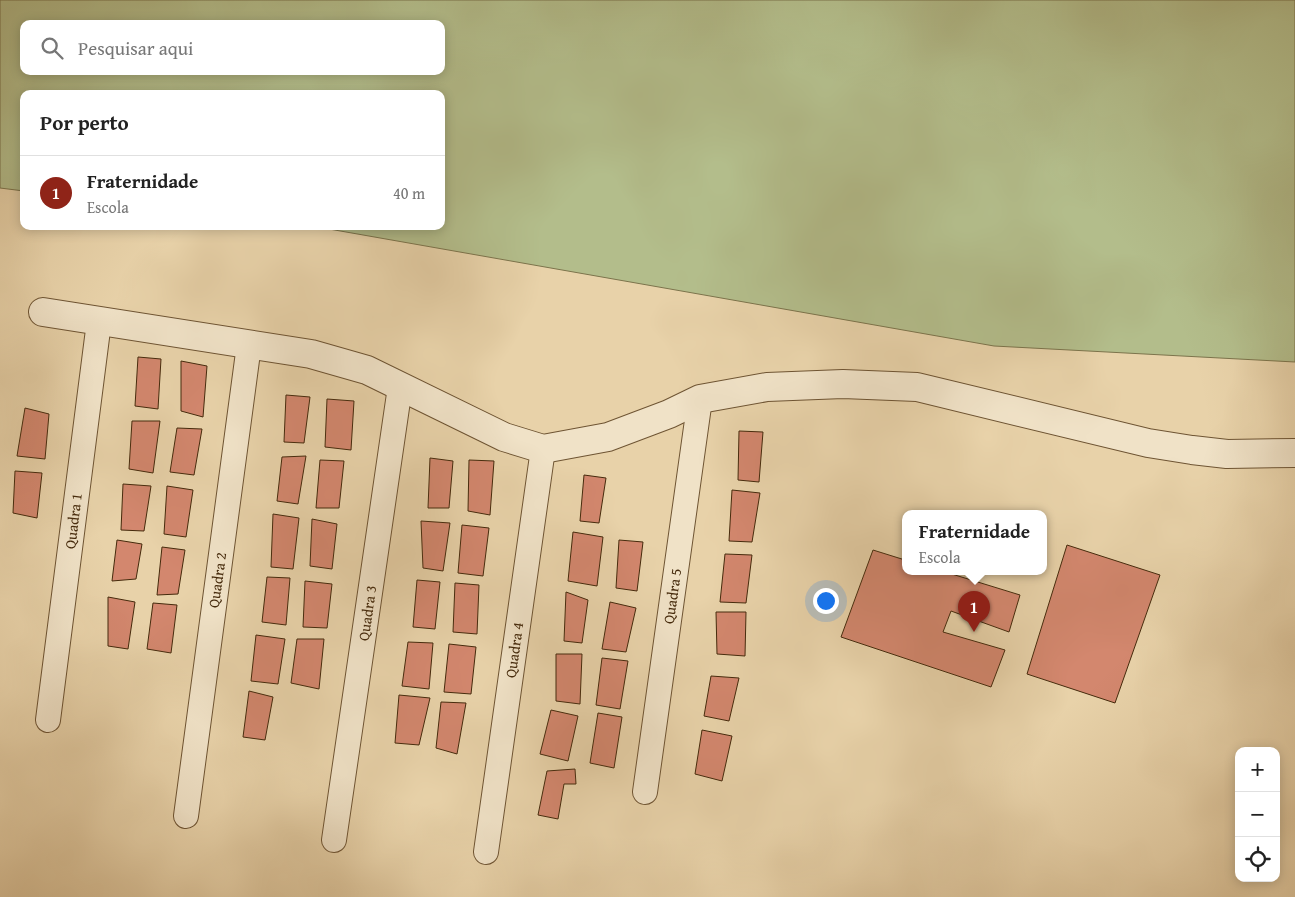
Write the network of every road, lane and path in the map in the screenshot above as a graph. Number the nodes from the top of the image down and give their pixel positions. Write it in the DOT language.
graph roads {
  1 [pos="43,312"];
  2 [pos="99,322"];
  3 [pos="249,345"];
  4 [pos="400,387"];
  5 [pos="700,399"];
  6 [pos="543,449"];
  7 [pos="1295,453"];
  8 [pos="48,720"];
  9 [pos="645,792"];
  10 [pos="186,816"];
  11 [pos="334,840"];
  12 [pos="486,852"];
  1 -- 2 [label="street"];
  2 -- 3 [label="street"];
  2 -- 8 [label="street, Quadra 1"];
  3 -- 4 [label="street"];
  3 -- 10 [label="street, Quadra 2"];
  4 -- 6 [label="street"];
  4 -- 11 [label="street, Quadra 3"];
  5 -- 6 [label="street"];
  5 -- 7 [label="street"];
  5 -- 9 [label="street, Quadra 5"];
  6 -- 12 [label="street, Quadra 4"];
}
